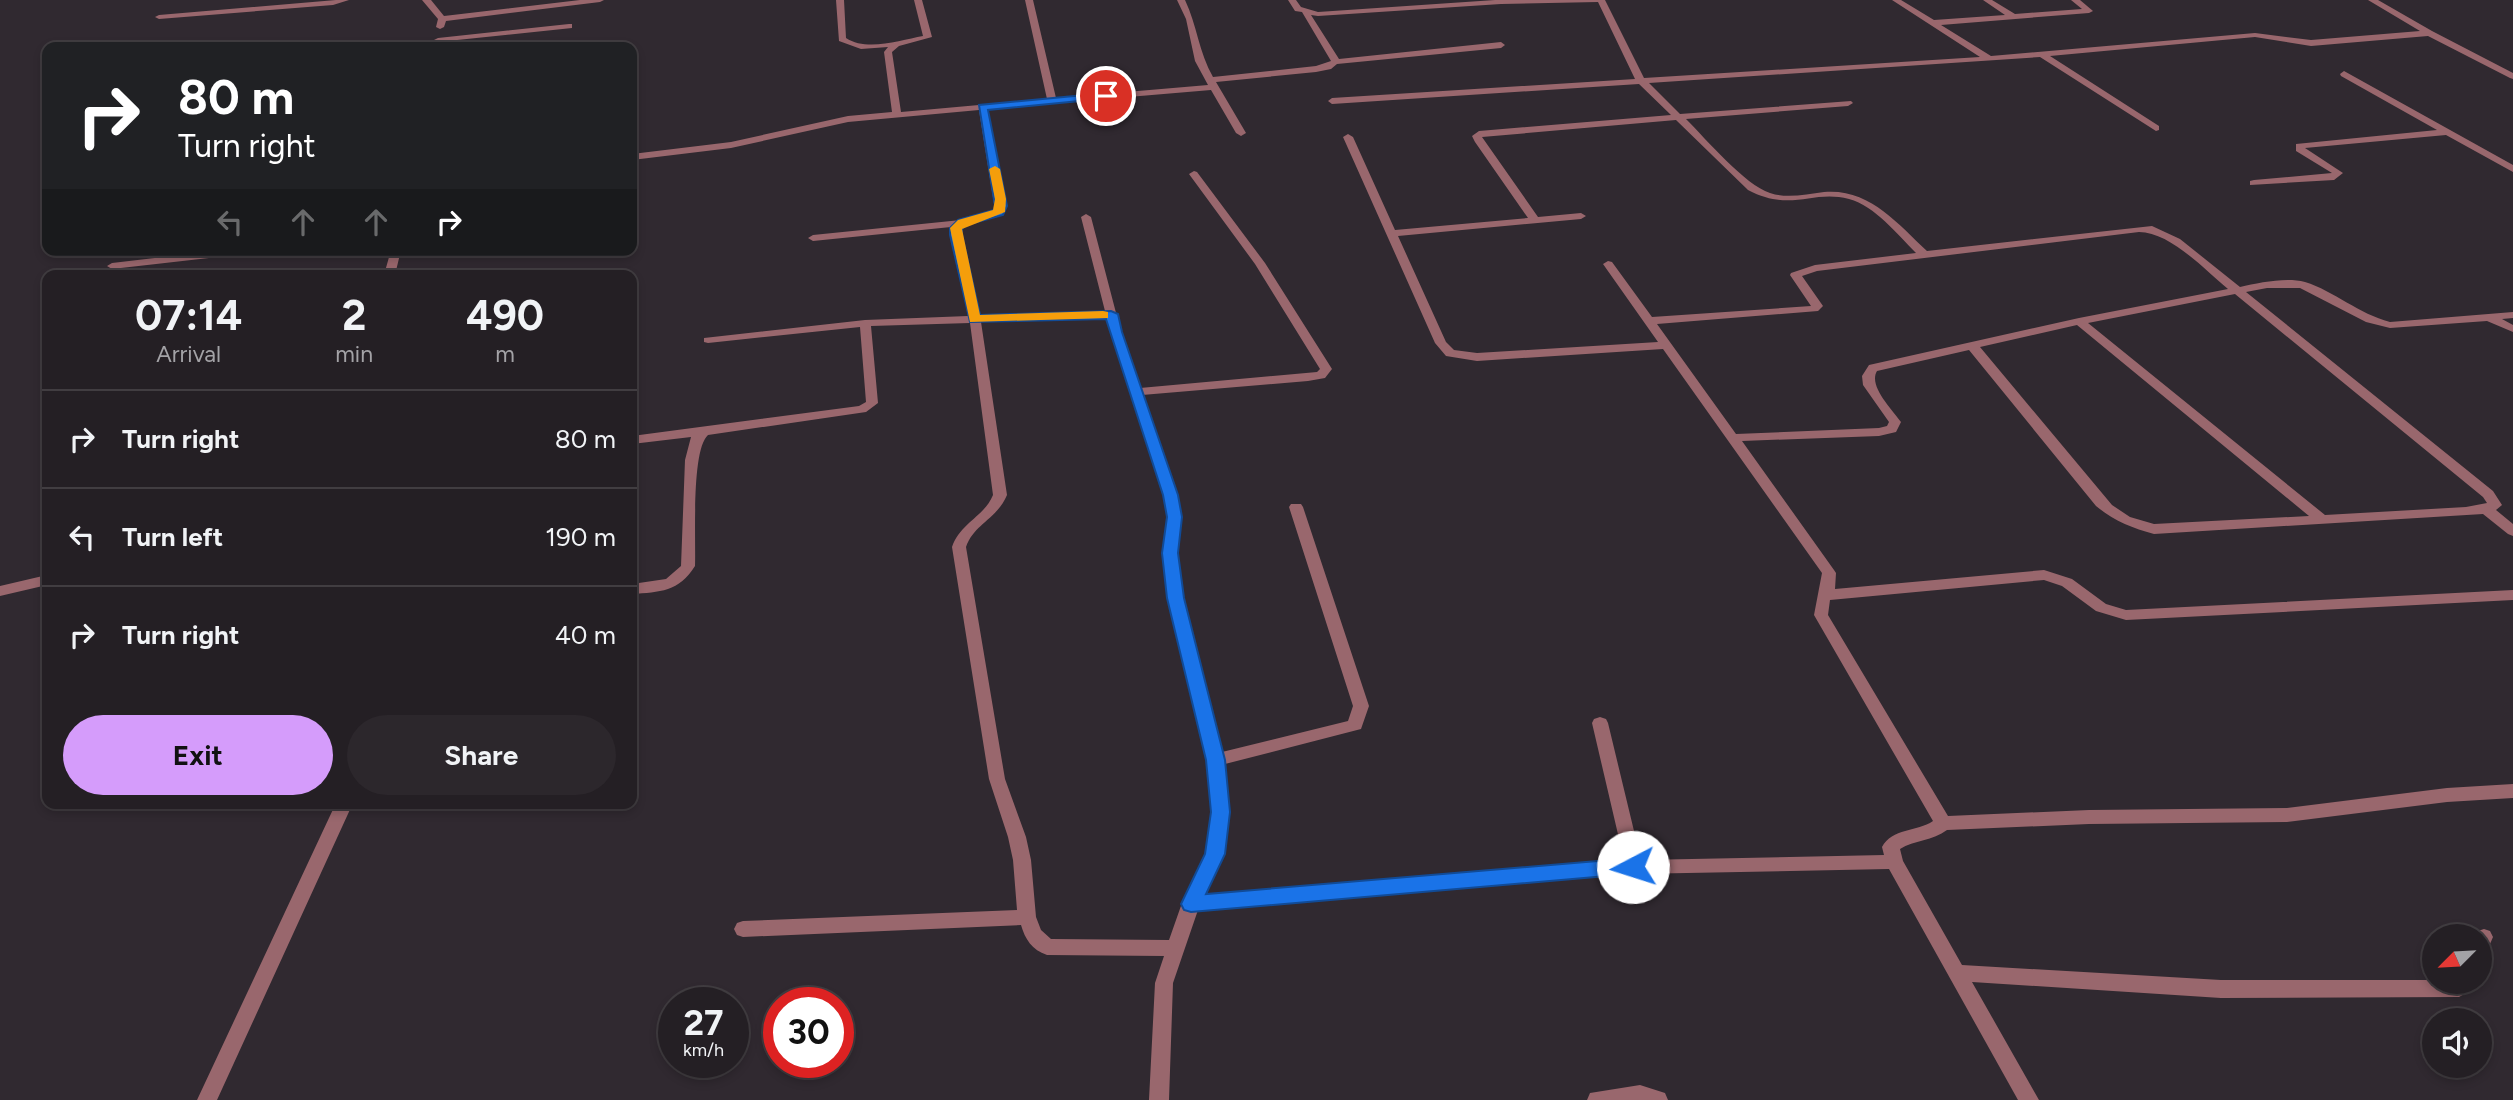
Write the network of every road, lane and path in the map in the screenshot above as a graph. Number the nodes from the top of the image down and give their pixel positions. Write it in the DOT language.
graph roads {
  1 [pos="345,0"];
  2 [pos="426,0"];
  3 [pos="600,0"];
  4 [pos="840,0"];
  5 [pos="918,0"];
  6 [pos="1029,0"];
  7 [pos="1181,0"];
  8 [pos="1292,0"];
  9 [pos="1601,0"];
  10 [pos="1896,0"];
  11 [pos="1987,0"];
  12 [pos="2076,0"];
  13 [pos="2372,0"];
  14 [pos="1306,13"];
  15 [pos="159,17"];
  16 [pos="2014,17"];
  17 [pos="442,19"];
  18 [pos="1931,23"];
  19 [pos="569,26"];
  20 [pos="2429,33"];
  21 [pos="438,42"];
  22 [pos="453,42"];
  23 [pos="896,44"];
  24 [pos="1501,45"];
  25 [pos="2043,55"];
  26 [pos="1989,60"];
  27 [pos="1335,62"];
  28 [pos="2344,74"];
  29 [pos="2513,76"];
  30 [pos="1640,80"];
  31 [pos="1212,83"];
  32 [pos="1052,101"];
  33 [pos="1332,101"];
  34 [pos="1847,103"];
  35 [pos="983,107"];
  36 [pos="897,114"];
  37 [pos="1678,116"];
  38 [pos="2156,128"];
  39 [pos="1241,132"];
  40 [pos="2447,132"];
  41 [pos="1348,137"];
  42 [pos="637,156"];
  43 [pos="2513,169"];
  44 [pos="1194,174"];
  45 [pos="2254,183"];
  46 [pos="1581,216"];
  47 [pos="1086,217"];
  48 [pos="1535,220"];
  49 [pos="962,223"];
  50 [pos="1392,233"];
  51 [pos="813,238"];
  52 [pos="1925,255"];
  53 [pos="200,256"];
  54 [pos="1608,264"];
  55 [pos="112,266"];
  56 [pos="2235,292"];
  57 [pos="1111,314"];
  58 [pos="2513,315"];
  59 [pos="2490,317"];
  60 [pos="975,320"];
  61 [pos="1649,321"];
  62 [pos="2079,321"];
  63 [pos="865,323"];
  64 [pos="2513,329"];
  65 [pos="708,340"];
  66 [pos="1665,345"];
  67 [pos="1972,345"];
  68 [pos="1135,391"];
  69 [pos="704,432"];
  70 [pos="637,439"];
  71 [pos="1732,439"];
  72 [pos="1296,508"];
  73 [pos="2486,509"];
  74 [pos="2322,519"];
  75 [pos="2513,531"];
  76 [pos="42,581"];
  77 [pos="637,588"];
  78 [pos="0,591"];
  79 [pos="2513,595"];
  80 [pos="1827,596"];
  81 [pos="1600,723"];
  82 [pos="1216,760"];
  83 [pos="2513,790"];
  84 [pos="342,809"];
  85 [pos="1943,823"];
  86 [pos="1894,862"];
  87 [pos="1633,867"];
  88 [pos="1191,904"];
  89 [pos="1027,917"];
  90 [pos="743,929"];
  91 [pos="1175,948"];
  92 [pos="1957,973"];
  93 [pos="2422,989"];
  94 [pos="1608,1099"];
  95 [pos="207,1100"];
  96 [pos="1159,1100"];
  97 [pos="1658,1100"];
  98 [pos="2029,1100"];
  1 -- 15 [label="street"];
  2 -- 17 [label="street"];
  3 -- 17 [label="street"];
  4 -- 23 [label="street"];
  5 -- 23 [label="street"];
  6 -- 32 [label="street"];
  7 -- 31 [label="street"];
  8 -- 14 [label="street"];
  9 -- 14 [label="street"];
  9 -- 30 [label="street"];
  10 -- 18 [label="street"];
  11 -- 16 [label="street"];
  12 -- 16 [label="street"];
  13 -- 20 [label="street"];
  14 -- 27 [label="street"];
  16 -- 18 [label="street"];
  17 -- 21 [label="street"];
  18 -- 26 [label="street"];
  19 -- 22 [label="street"];
  20 -- 25 [label="street"];
  20 -- 29 [label="street"];
  23 -- 36 [label="street"];
  24 -- 27 [label="street"];
  25 -- 26 [label="street"];
  25 -- 38 [label="street"];
  26 -- 30 [label="street"];
  27 -- 31 [label="street"];
  28 -- 40 [label="street"];
  30 -- 33 [label="street"];
  30 -- 37 [label="street"];
  31 -- 32 [label="street"];
  31 -- 39 [label="street"];
  32 -- 35 [label="street"];
  34 -- 37 [label="street"];
  35 -- 36 [label="street"];
  35 -- 49 [label="street"];
  36 -- 42 [label="street"];
  37 -- 48 [label="street"];
  37 -- 52 [label="street"];
  40 -- 43 [label="street"];
  40 -- 45 [label="street"];
  41 -- 50 [label="street"];
  44 -- 68 [label="street"];
  46 -- 48 [label="street"];
  47 -- 57 [label="street"];
  48 -- 50 [label="street"];
  49 -- 51 [label="street"];
  49 -- 60 [label="street"];
  50 -- 66 [label="street"];
  52 -- 56 [label="street"];
  52 -- 61 [label="street"];
  53 -- 55 [label="street"];
  54 -- 61 [label="street"];
  56 -- 59 [label="street"];
  56 -- 62 [label="street"];
  56 -- 73 [label="street"];
  57 -- 60 [label="street"];
  57 -- 68 [label="street"];
  58 -- 59 [label="street"];
  59 -- 64 [label="street"];
  60 -- 63 [label="street"];
  60 -- 89 [label="street"];
  61 -- 66 [label="street"];
  62 -- 67 [label="street"];
  62 -- 74 [label="street"];
  63 -- 65 [label="street"];
  63 -- 69 [label="street"];
  66 -- 71 [label="street"];
  67 -- 71 [label="street"];
  67 -- 74 [label="street"];
  68 -- 82 [label="street"];
  69 -- 70 [label="street"];
  69 -- 77 [label="street"];
  71 -- 80 [label="street"];
  72 -- 82 [label="street"];
  73 -- 74 [label="street"];
  73 -- 75 [label="street"];
  76 -- 78 [label="street"];
  79 -- 80 [label="street"];
  80 -- 85 [label="street"];
  81 -- 87 [label="street"];
  82 -- 88 [label="street"];
  83 -- 85 [label="street"];
  84 -- 95 [label="street"];
  85 -- 86 [label="street"];
  86 -- 87 [label="street"];
  86 -- 92 [label="street"];
  87 -- 88 [label="street"];
  88 -- 91 [label="street"];
  89 -- 90 [label="street"];
  89 -- 91 [label="street"];
  91 -- 96 [label="street"];
  92 -- 93 [label="street"];
  92 -- 98 [label="street"];
  94 -- 97 [label="street"];
}
